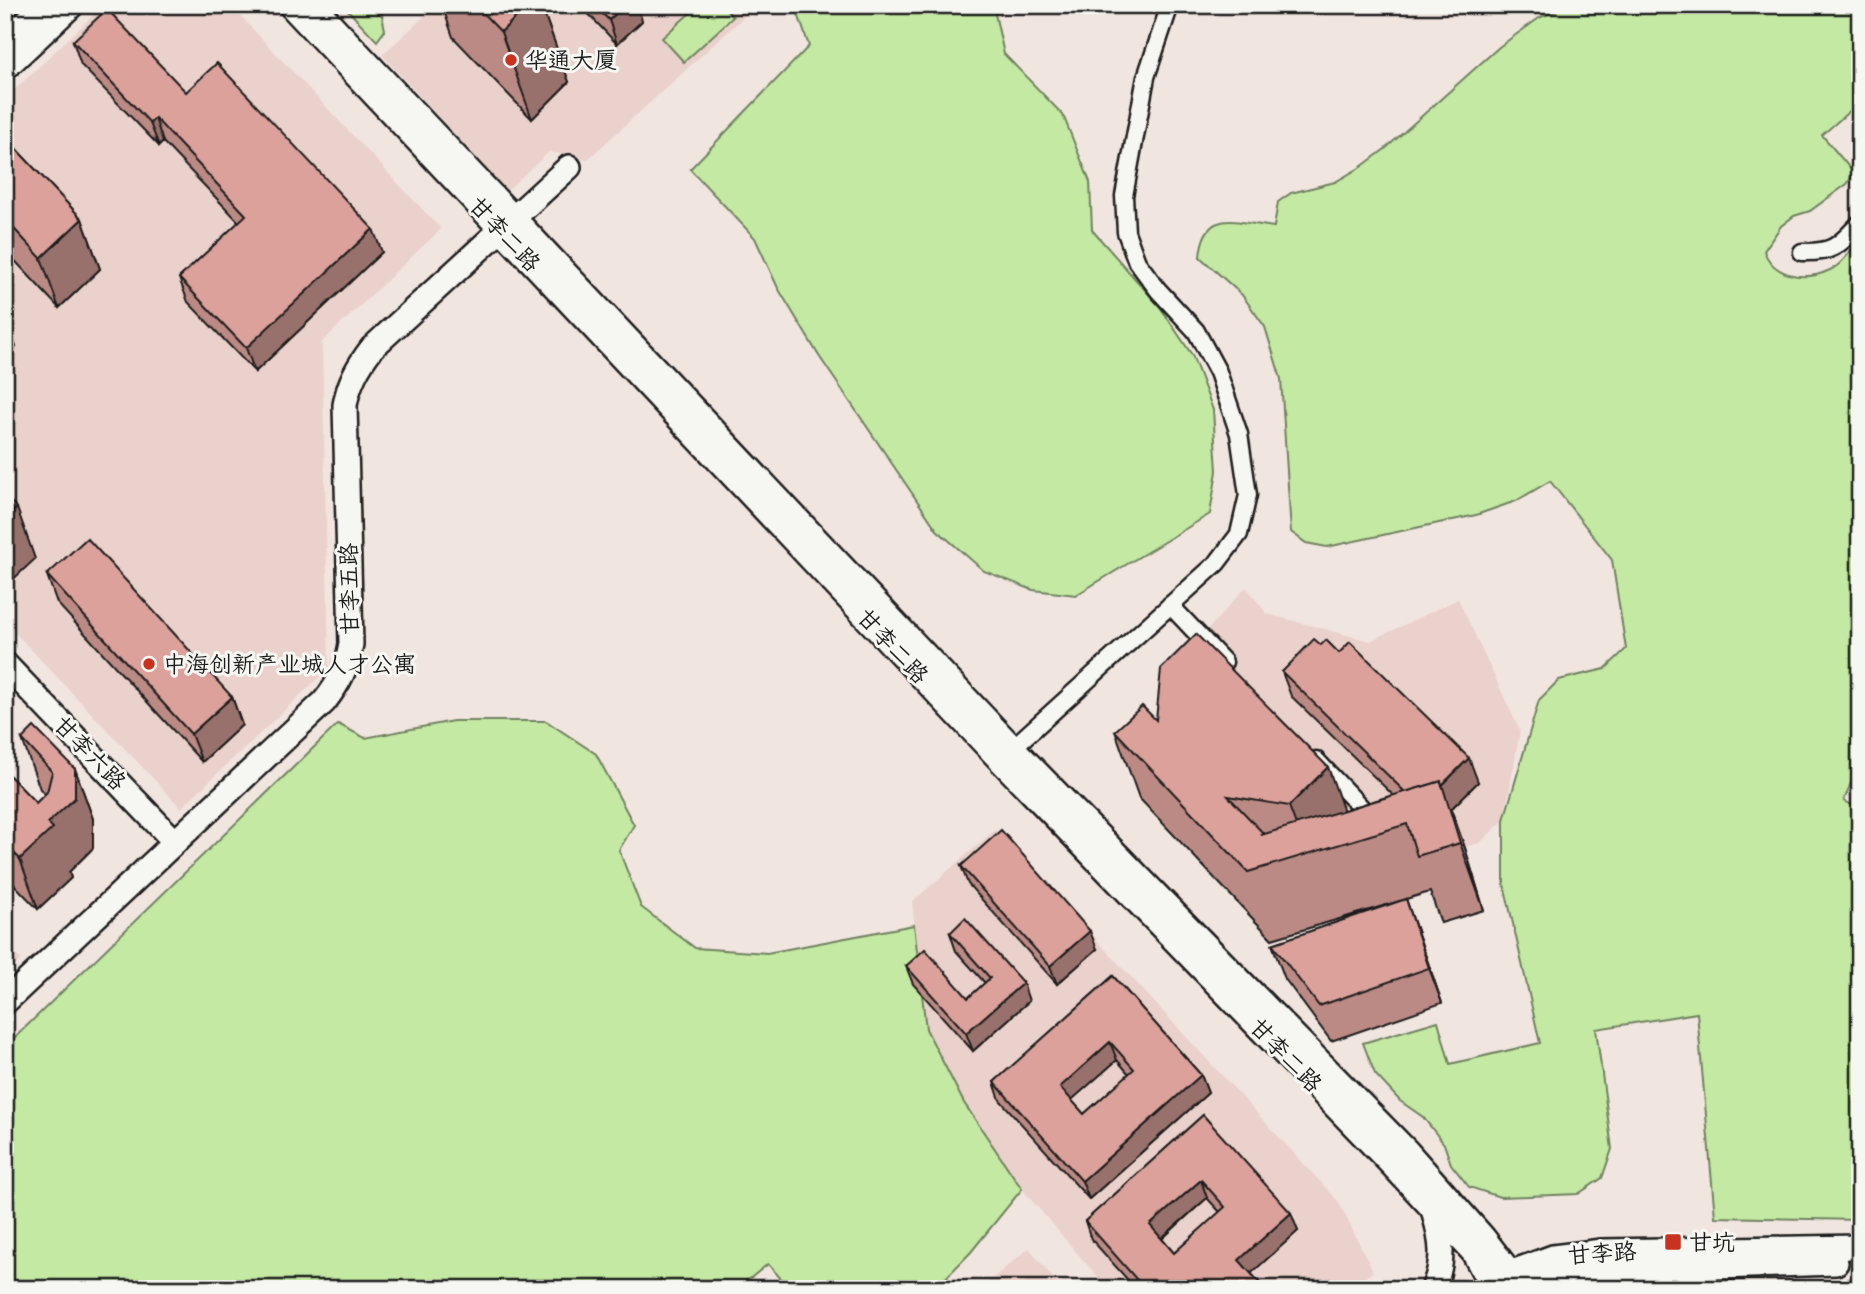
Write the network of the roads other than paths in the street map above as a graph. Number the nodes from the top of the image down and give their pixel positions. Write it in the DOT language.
graph roads {
  1 [pos="44,5"];
  2 [pos="72,5"];
  3 [pos="290,5"];
  4 [pos="313,5"];
  5 [pos="1170,5"];
  6 [pos="5,42"];
  7 [pos="5,68"];
  8 [pos="569,167"];
  9 [pos="1860,223"];
  10 [pos="508,224"];
  11 [pos="1802,252"];
  12 [pos="1170,605"];
  13 [pos="5,664"];
  14 [pos="1235,674"];
  15 [pos="1301,743"];
  16 [pos="1006,754"];
  17 [pos="1384,832"];
  18 [pos="175,842"];
  19 [pos="5,1002"];
  20 [pos="1433,1210"];
  21 [pos="1860,1247"];
  22 [pos="1860,1262"];
  23 [pos="1500,1284"];
  24 [pos="1433,1289"];
  1 -- 6 [label="main road"];
  2 -- 7 [label="main road"];
  3 -- 10 [label="main road, 甘李二路"];
  4 -- 10 [label="main road, 甘李二路"];
  5 -- 12 [label="street"];
  8 -- 10 [label="main road, 甘李五路"];
  9 -- 11 [label="street"];
  10 -- 16 [label="main road, 甘李二路"];
  10 -- 18 [label="main road, 甘李五路"];
  12 -- 14 [label="street"];
  12 -- 16 [label="street"];
  13 -- 18 [label="main road, 甘李六路"];
  15 -- 17 [label="street"];
  16 -- 20 [label="main road, 甘李二路"];
  16 -- 23 [label="main road, 甘李二路"];
  18 -- 19 [label="main road, 甘李五路"];
  20 -- 23 [label="main road, 甘李二路"];
  20 -- 24 [label="main road"];
  21 -- 23 [label="main road, 甘李路"];
  22 -- 23 [label="main road, 甘李路"];
}
